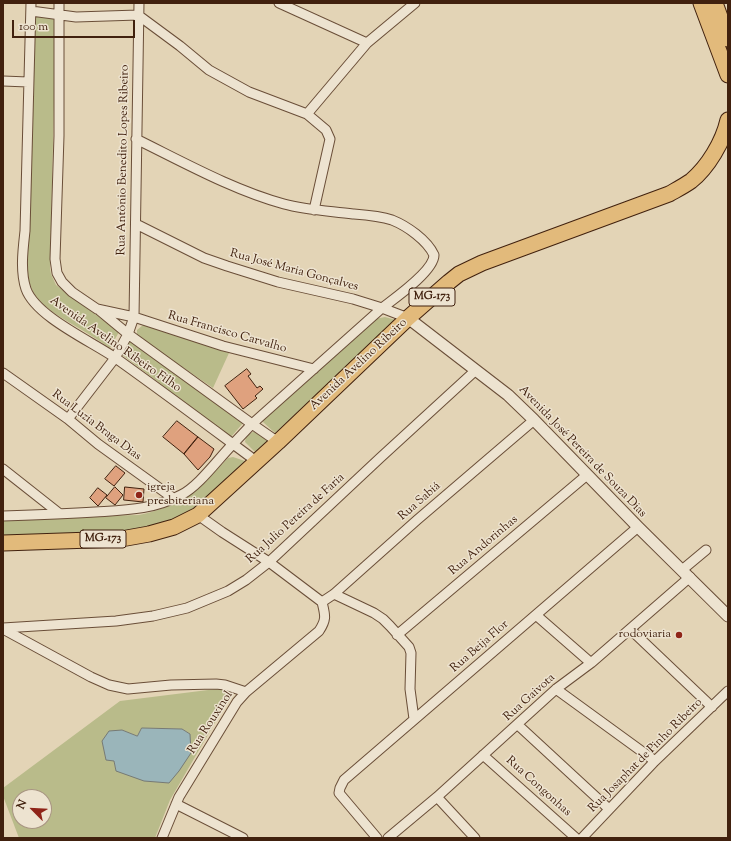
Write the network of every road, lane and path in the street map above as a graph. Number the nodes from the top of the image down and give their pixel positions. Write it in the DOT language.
graph roads {
  1 [pos="59,3"];
  2 [pos="139,3"];
  3 [pos="279,3"];
  4 [pos="415,3"];
  5 [pos="701,3"];
  6 [pos="715,3"];
  7 [pos="31,7"];
  8 [pos="60,14"];
  9 [pos="138,15"];
  10 [pos="728,39"];
  11 [pos="367,43"];
  12 [pos="728,75"];
  13 [pos="3,81"];
  14 [pos="28,82"];
  15 [pos="307,114"];
  16 [pos="728,120"];
  17 [pos="136,139"];
  18 [pos="728,148"];
  19 [pos="712,156"];
  20 [pos="314,210"];
  21 [pos="136,224"];
  22 [pos="382,308"];
  23 [pos="97,309"];
  24 [pos="134,317"];
  25 [pos="408,318"];
  26 [pos="128,334"];
  27 [pos="115,358"];
  28 [pos="314,369"];
  29 [pos="476,370"];
  30 [pos="4,376"];
  31 [pos="68,419"];
  32 [pos="534,420"];
  33 [pos="252,424"];
  34 [pos="278,442"];
  35 [pos="232,444"];
  36 [pos="256,461"];
  37 [pos="3,469"];
  38 [pos="587,475"];
  39 [pos="174,498"];
  40 [pos="60,514"];
  41 [pos="198,515"];
  42 [pos="3,516"];
  43 [pos="638,527"];
  44 [pos="3,543"];
  45 [pos="706,550"];
  46 [pos="269,562"];
  47 [pos="686,574"];
  48 [pos="334,594"];
  49 [pos="322,602"];
  50 [pos="536,615"];
  51 [pos="728,616"];
  52 [pos="3,629"];
  53 [pos="630,629"];
  54 [pos="397,635"];
  55 [pos="591,663"];
  56 [pos="556,689"];
  57 [pos="728,691"];
  58 [pos="246,692"];
  59 [pos="712,706"];
  60 [pos="414,719"];
  61 [pos="518,725"];
  62 [pos="483,755"];
  63 [pos="655,761"];
  64 [pos="437,797"];
  65 [pos="176,804"];
  66 [pos="609,809"];
  67 [pos="162,838"];
  68 [pos="244,838"];
  69 [pos="377,838"];
  70 [pos="388,838"];
  71 [pos="475,838"];
  72 [pos="576,838"];
  73 [pos="582,838"];
  1 -- 8 [label="street, Avenida Avelino Ribeiro Filho"];
  2 -- 9 [label="street, Rua Antônio Benedito Lopes Ribeiro"];
  3 -- 11 [label="street"];
  4 -- 11 [label="street"];
  5 -- 12 [label="highway"];
  6 -- 10 [label="highway"];
  7 -- 8 [label="street"];
  7 -- 14 [label="street, Avenida Avelino Ribeiro Filho"];
  8 -- 9 [label="street"];
  8 -- 23 [label="street, Avenida Avelino Ribeiro Filho"];
  9 -- 15 [label="street"];
  9 -- 17 [label="street, Rua Antônio Benedito Lopes Ribeiro"];
  11 -- 15 [label="street"];
  13 -- 14 [label="street"];
  14 -- 27 [label="street, Avenida Avelino Ribeiro Filho"];
  15 -- 20 [label="street"];
  16 -- 19 [label="highway, MG-173"];
  17 -- 20 [label="street"];
  17 -- 21 [label="street, Rua Antônio Benedito Lopes Ribeiro"];
  18 -- 19 [label="highway, MG-173"];
  19 -- 25 [label="highway, Avenida Avelino Ribeiro / MG-173"];
  20 -- 22 [label="street"];
  21 -- 22 [label="street, Rua José Maria Gonçalves"];
  21 -- 24 [label="street, Rua Antônio Benedito Lopes Ribeiro"];
  22 -- 25 [label="street, Rua José Maria Gonçalves"];
  22 -- 28 [label="street"];
  23 -- 24 [label="street, Avenida Avelino Ribeiro Filho"];
  23 -- 26 [label="street, Avenida Avelino Ribeiro Filho"];
  24 -- 26 [label="street, Rua Antônio Benedito Lopes Ribeiro"];
  24 -- 28 [label="street, Rua Francisco Carvalho"];
  25 -- 29 [label="street, Avenida José Pereira de Souza Dias"];
  25 -- 34 [label="highway, Avenida Avelino Ribeiro / MG-173"];
  26 -- 27 [label="street, Rua Antônio Benedito Lopes Ribeiro"];
  26 -- 33 [label="street, Avenida Avelino Ribeiro Filho"];
  27 -- 31 [label="street, Rua Antônio Benedito Lopes Ribeiro"];
  27 -- 35 [label="street, Avenida Avelino Ribeiro Filho"];
  28 -- 33 [label="street"];
  29 -- 32 [label="street, Avenida José Pereira de Souza Dias"];
  29 -- 46 [label="street, Rua Julio Pereira de Faria"];
  30 -- 31 [label="street, Rua Luzia Braga Dias"];
  31 -- 39 [label="street, Rua Luzia Braga Dias"];
  32 -- 38 [label="street, Avenida José Pereira de Souza Dias"];
  32 -- 48 [label="street, Rua Sabiá"];
  33 -- 34 [label="street, Avenida Avelino Ribeiro Filho"];
  33 -- 35 [label="street"];
  34 -- 36 [label="highway, Avenida Avelino Ribeiro / MG-173"];
  35 -- 36 [label="street, Avenida Avelino Ribeiro Filho"];
  35 -- 39 [label="street, MG-173"];
  36 -- 41 [label="highway, Avenida Avelino Ribeiro / MG-173"];
  37 -- 40 [label="street"];
  38 -- 43 [label="street, Avenida José Pereira de Souza Dias"];
  38 -- 54 [label="street, Rua Andorinhas"];
  39 -- 40 [label="street, MG-173"];
  40 -- 42 [label="street, MG-173"];
  41 -- 44 [label="highway, Avenida Avelino Ribeiro / MG-173"];
  41 -- 46 [label="street"];
  43 -- 47 [label="street, Avenida José Pereira de Souza Dias"];
  43 -- 50 [label="street, Rua Beija Flor"];
  45 -- 47 [label="street, Rua Gaivota"];
  46 -- 49 [label="street"];
  46 -- 52 [label="street, Rua Julio Pereira de Faria"];
  47 -- 51 [label="street, Avenida José Pereira de Souza Dias"];
  47 -- 53 [label="street, Rua Gaivota"];
  48 -- 49 [label="street, Rua Sabiá"];
  48 -- 54 [label="street"];
  49 -- 58 [label="street, Rua Rouxinol"];
  50 -- 55 [label="street"];
  50 -- 60 [label="street, Rua Beija Flor"];
  52 -- 58 [label="street"];
  53 -- 55 [label="street, Rua Gaivota"];
  53 -- 59 [label="street"];
  54 -- 60 [label="street"];
  55 -- 56 [label="street, Rua Gaivota"];
  56 -- 61 [label="street, Rua Gaivota"];
  56 -- 63 [label="street"];
  57 -- 59 [label="street, Rua Josaphat de Pinho Ribeiro"];
  58 -- 65 [label="street, Rua Rouxinol"];
  59 -- 63 [label="street, Rua Josaphat de Pinho Ribeiro"];
  60 -- 69 [label="street, Rua Beija Flor"];
  61 -- 62 [label="street, Rua Gaivota"];
  61 -- 66 [label="street"];
  62 -- 64 [label="street, Rua Gaivota"];
  62 -- 72 [label="street, Rua Congonhas"];
  63 -- 66 [label="street, Rua Josaphat de Pinho Ribeiro"];
  64 -- 70 [label="street, Rua Gaivota"];
  64 -- 71 [label="street"];
  65 -- 67 [label="street, Rua Rouxinol"];
  65 -- 68 [label="street"];
  66 -- 73 [label="street, Rua Josaphat de Pinho Ribeiro"];
}
